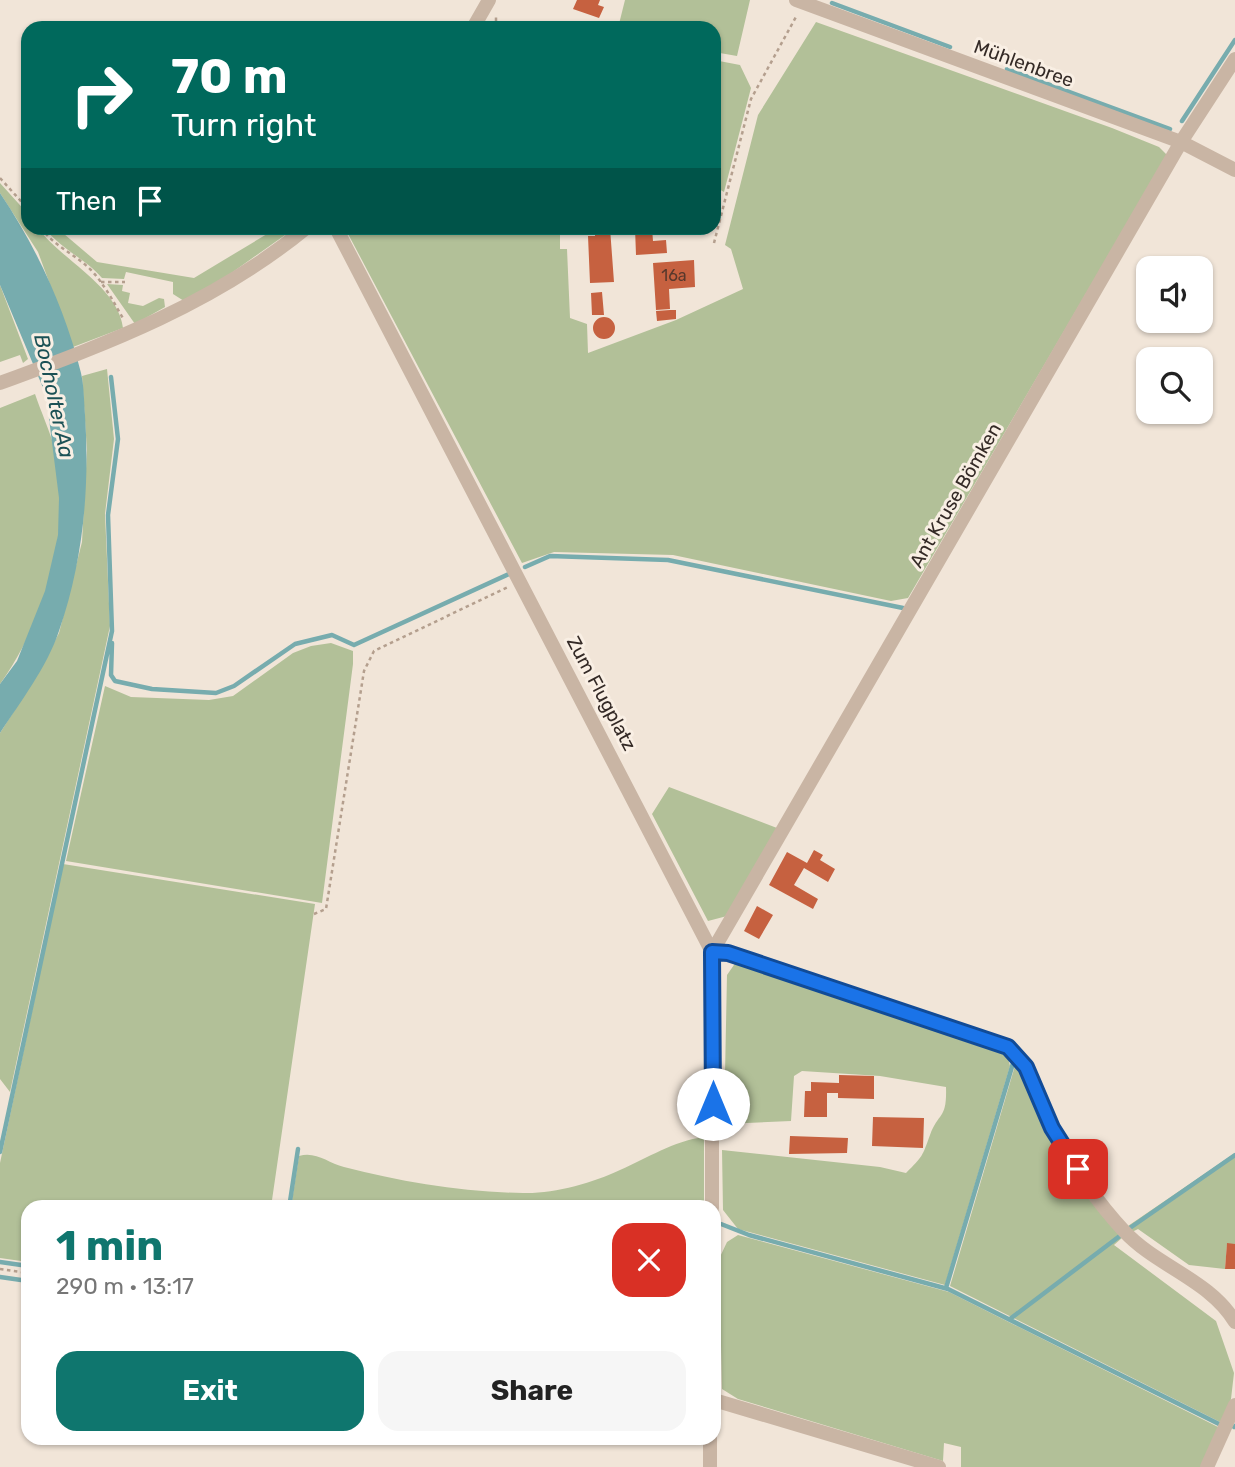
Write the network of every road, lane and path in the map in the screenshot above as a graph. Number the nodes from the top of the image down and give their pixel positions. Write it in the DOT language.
graph roads {
  1 [pos="489,0"];
  2 [pos="799,1"];
  3 [pos="477,21"];
  4 [pos="1235,59"];
  5 [pos="1181,142"];
  6 [pos="1235,170"];
  7 [pos="0,178"];
  8 [pos="21,201"];
  9 [pos="721,216"];
  10 [pos="46,235"];
  11 [pos="296,235"];
  12 [pos="340,235"];
  13 [pos="716,235"];
  14 [pos="714,243"];
  15 [pos="101,282"];
  16 [pos="125,282"];
  17 [pos="131,333"];
  18 [pos="0,383"];
  19 [pos="521,581"];
  20 [pos="313,914"];
  21 [pos="712,952"];
  22 [pos="712,1200"];
  23 [pos="0,1269"];
  24 [pos="21,1272"];
  25 [pos="1235,1322"];
  26 [pos="721,1402"];
  27 [pos="1235,1405"];
  28 [pos="710,1445"];
  29 [pos="710,1467"];
  30 [pos="939,1467"];
  31 [pos="1207,1467"];
  1 -- 3 [label="street"];
  2 -- 5 [label="street, Mühlenbree"];
  2 -- 9 [label="path"];
  4 -- 5 [label="street, Ant Kruse Bömken"];
  5 -- 6 [label="street, Mühlenbree"];
  5 -- 21 [label="street, Ant Kruse Bömken"];
  7 -- 8 [label="path"];
  10 -- 15 [label="path"];
  11 -- 17 [label="street"];
  12 -- 19 [label="street, Zum Flugplatz"];
  13 -- 14 [label="path"];
  15 -- 16 [label="path"];
  15 -- 17 [label="path"];
  17 -- 18 [label="street"];
  19 -- 20 [label="path"];
  19 -- 21 [label="street, Zum Flugplatz"];
  21 -- 22 [label="street, Zum Flugplatz"];
  21 -- 25 [label="street"];
  23 -- 24 [label="path"];
  26 -- 30 [label="street"];
  27 -- 31 [label="street"];
  28 -- 29 [label="street"];
}
